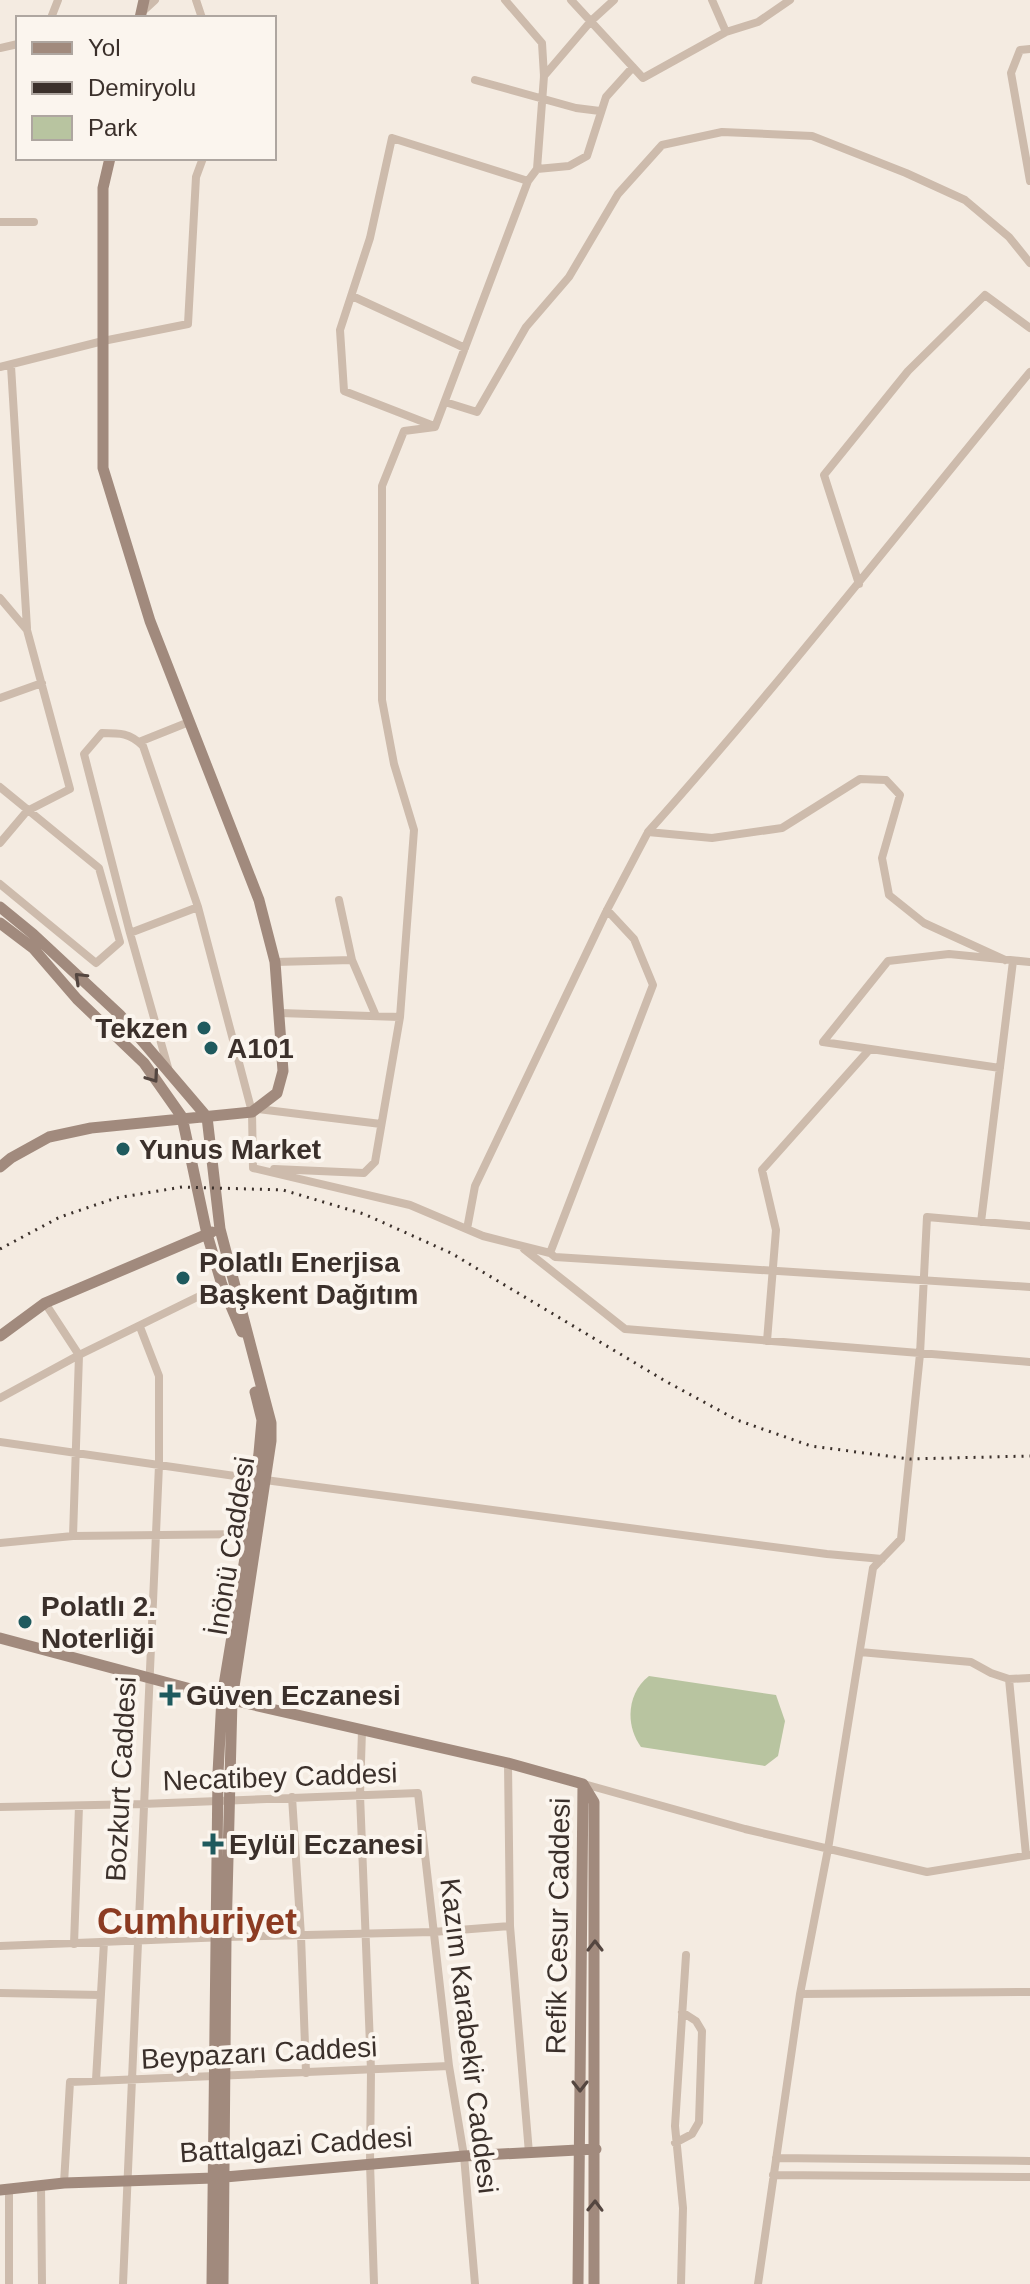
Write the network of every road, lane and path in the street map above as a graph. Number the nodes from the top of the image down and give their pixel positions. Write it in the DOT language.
graph roads {
  1 [pos="155,0"];
  2 [pos="505,0"];
  3 [pos="571,0"];
  4 [pos="614,0"];
  5 [pos="712,0"];
  6 [pos="790,0"];
  7 [pos="141,10"];
  8 [pos="591,21"];
  9 [pos="726,32"];
  10 [pos="1030,49"];
  11 [pos="633,67"];
  12 [pos="544,76"];
  13 [pos="475,80"];
  14 [pos="543,98"];
  15 [pos="600,111"];
  16 [pos="110,160"];
  17 [pos="202,160"];
  18 [pos="537,169"];
  19 [pos="528,181"];
  20 [pos="1030,181"];
  21 [pos="0,222"];
  22 [pos="34,222"];
  23 [pos="1030,263"];
  24 [pos="352,296"];
  25 [pos="1030,328"];
  26 [pos="103,341"];
  27 [pos="465,348"];
  28 [pos="11,366"];
  29 [pos="0,367"];
  30 [pos="1030,372"];
  31 [pos="445,402"];
  32 [pos="435,427"];
  33 [pos="859,584"];
  34 [pos="0,598"];
  35 [pos="27,630"];
  36 [pos="42,683"];
  37 [pos="0,698"];
  38 [pos="189,722"];
  39 [pos="139,742"];
  40 [pos="84,754"];
  41 [pos="64,760"];
  42 [pos="0,787"];
  43 [pos="27,811"];
  44 [pos="648,832"];
  45 [pos="0,843"];
  46 [pos="0,884"];
  47 [pos="339,900"];
  48 [pos="0,907"];
  49 [pos="198,907"];
  50 [pos="607,910"];
  51 [pos="0,923"];
  52 [pos="130,933"];
  53 [pos="352,960"];
  54 [pos="1009,960"];
  55 [pos="275,962"];
  56 [pos="1030,962"];
  57 [pos="280,1013"];
  58 [pos="376,1016"];
  59 [pos="400,1017"];
  60 [pos="869,1050"];
  61 [pos="1000,1068"];
  62 [pos="171,1075"];
  63 [pos="255,1111"];
  64 [pos="182,1117"];
  65 [pos="207,1117"];
  66 [pos="381,1124"];
  67 [pos="0,1167"];
  68 [pos="253,1168"];
  69 [pos="981,1222"];
  70 [pos="1030,1226"];
  71 [pos="220,1229"];
  72 [pos="467,1229"];
  73 [pos="207,1234"];
  74 [pos="520,1246"];
  75 [pos="550,1253"];
  76 [pos="774,1269"];
  77 [pos="924,1281"];
  78 [pos="222,1285"];
  79 [pos="1030,1287"];
  80 [pos="45,1303"];
  81 [pos="140,1327"];
  82 [pos="0,1336"];
  83 [pos="767,1341"];
  84 [pos="920,1354"];
  85 [pos="79,1355"];
  86 [pos="1030,1362"];
  87 [pos="0,1398"];
  88 [pos="0,1442"];
  89 [pos="76,1454"];
  90 [pos="159,1465"];
  91 [pos="261,1479"];
  92 [pos="249,1534"];
  93 [pos="156,1535"];
  94 [pos="73,1536"];
  95 [pos="0,1543"];
  96 [pos="882,1559"];
  97 [pos="0,1638"];
  98 [pos="860,1652"];
  99 [pos="148,1677"];
  100 [pos="1030,1678"];
  101 [pos="1009,1679"];
  102 [pos="227,1698"];
  103 [pos="362,1730"];
  104 [pos="508,1763"];
  105 [pos="583,1784"];
  106 [pos="418,1793"];
  107 [pos="360,1795"];
  108 [pos="292,1797"];
  109 [pos="222,1800"];
  110 [pos="142,1804"];
  111 [pos="79,1806"];
  112 [pos="0,1807"];
  113 [pos="828,1849"];
  114 [pos="1028,1855"];
  115 [pos="510,1926"];
  116 [pos="433,1932"];
  117 [pos="365,1934"];
  118 [pos="301,1936"];
  119 [pos="221,1937"];
  120 [pos="104,1942"];
  121 [pos="136,1942"];
  122 [pos="74,1944"];
  123 [pos="0,1946"];
  124 [pos="686,1955"];
  125 [pos="1030,1992"];
  126 [pos="0,1993"];
  127 [pos="800,1994"];
  128 [pos="101,1995"];
  129 [pos="682,2012"];
  130 [pos="449,2066"];
  131 [pos="371,2070"];
  132 [pos="306,2073"];
  133 [pos="220,2077"];
  134 [pos="96,2080"];
  135 [pos="130,2081"];
  136 [pos="675,2143"];
  137 [pos="580,2149"];
  138 [pos="596,2149"];
  139 [pos="529,2153"];
  140 [pos="464,2156"];
  141 [pos="776,2158"];
  142 [pos="1030,2161"];
  143 [pos="370,2163"];
  144 [pos="773,2175"];
  145 [pos="220,2177"];
  146 [pos="1030,2177"];
  147 [pos="127,2180"];
  148 [pos="64,2183"];
  149 [pos="41,2185"];
  150 [pos="4,2190"];
  151 [pos="9,2284"];
  152 [pos="42,2284"];
  153 [pos="123,2284"];
  154 [pos="212,2284"];
  155 [pos="223,2284"];
  156 [pos="374,2284"];
  157 [pos="475,2284"];
  158 [pos="578,2284"];
  159 [pos="594,2284"];
  160 [pos="681,2284"];
  161 [pos="758,2284"];
  1 -- 7 [label="street"];
  2 -- 12 [label="street"];
  3 -- 8 [label="street"];
  4 -- 8 [label="street"];
  5 -- 9 [label="street"];
  6 -- 9 [label="street"];
  8 -- 11 [label="street"];
  8 -- 12 [label="street"];
  9 -- 11 [label="street"];
  10 -- 20 [label="street"];
  11 -- 15 [label="street"];
  12 -- 14 [label="street"];
  13 -- 14 [label="street"];
  14 -- 15 [label="street"];
  14 -- 18 [label="street"];
  15 -- 18 [label="street"];
  16 -- 26 [label="street"];
  17 -- 26 [label="street"];
  18 -- 19 [label="street"];
  19 -- 24 [label="street"];
  19 -- 27 [label="street"];
  21 -- 22 [label="street"];
  23 -- 31 [label="street"];
  24 -- 27 [label="street"];
  24 -- 32 [label="street"];
  25 -- 33 [label="street"];
  26 -- 28 [label="street"];
  26 -- 38 [label="street"];
  27 -- 31 [label="street"];
  28 -- 29 [label="street"];
  28 -- 35 [label="street"];
  30 -- 33 [label="street"];
  31 -- 32 [label="street"];
  32 -- 59 [label="street"];
  33 -- 44 [label="street"];
  34 -- 35 [label="street"];
  35 -- 36 [label="street"];
  36 -- 37 [label="street"];
  36 -- 41 [label="street"];
  38 -- 39 [label="street"];
  38 -- 55 [label="street"];
  39 -- 40 [label="street"];
  39 -- 49 [label="street"];
  40 -- 41 [label="street"];
  40 -- 52 [label="street"];
  41 -- 43 [label="street"];
  42 -- 43 [label="street"];
  43 -- 45 [label="street"];
  43 -- 46 [label="street"];
  44 -- 50 [label="street"];
  44 -- 54 [label="street"];
  47 -- 53 [label="street"];
  62 -- 48 [label="street, one-way"];
  49 -- 52 [label="street"];
  49 -- 63 [label="street"];
  50 -- 72 [label="street"];
  50 -- 75 [label="street"];
  51 -- 64 [label="street, İnönü Caddesi, one-way"];
  52 -- 62 [label="street"];
  53 -- 55 [label="street"];
  53 -- 58 [label="street"];
  54 -- 56 [label="street"];
  54 -- 60 [label="street"];
  54 -- 61 [label="street"];
  55 -- 57 [label="street"];
  57 -- 58 [label="street"];
  57 -- 63 [label="street"];
  58 -- 59 [label="street"];
  59 -- 66 [label="street"];
  60 -- 61 [label="street"];
  60 -- 76 [label="street"];
  61 -- 69 [label="street"];
  62 -- 65 [label="street"];
  63 -- 65 [label="street"];
  63 -- 66 [label="street"];
  63 -- 68 [label="street"];
  64 -- 65 [label="street"];
  64 -- 67 [label="street"];
  64 -- 73 [label="street, İnönü Caddesi"];
  65 -- 71 [label="street, İnönü Caddesi"];
  66 -- 68 [label="street"];
  68 -- 72 [label="street"];
  69 -- 70 [label="street"];
  69 -- 77 [label="street"];
  71 -- 73 [label="street"];
  71 -- 91 [label="street, İnönü Caddesi"];
  72 -- 74 [label="street"];
  73 -- 78 [label="street, İnönü Caddesi"];
  73 -- 80 [label="street"];
  74 -- 75 [label="street"];
  74 -- 83 [label="street"];
  75 -- 76 [label="street"];
  76 -- 77 [label="street"];
  76 -- 83 [label="street"];
  77 -- 79 [label="street"];
  77 -- 84 [label="street"];
  78 -- 81 [label="street"];
  78 -- 91 [label="street, İnönü Caddesi"];
  80 -- 82 [label="street"];
  80 -- 85 [label="street"];
  81 -- 85 [label="street"];
  81 -- 90 [label="street, Bozkurt Caddesi"];
  83 -- 84 [label="street"];
  84 -- 86 [label="street"];
  84 -- 96 [label="street"];
  85 -- 87 [label="street"];
  85 -- 89 [label="street"];
  88 -- 89 [label="street"];
  89 -- 90 [label="street"];
  89 -- 94 [label="street"];
  90 -- 91 [label="street"];
  90 -- 93 [label="street, Bozkurt Caddesi"];
  91 -- 92 [label="street, İnönü Caddesi"];
  91 -- 96 [label="street"];
  91 -- 102 [label="street, İnönü Caddesi"];
  92 -- 93 [label="street"];
  92 -- 102 [label="street, İnönü Caddesi"];
  93 -- 94 [label="street"];
  93 -- 99 [label="street, Bozkurt Caddesi"];
  94 -- 95 [label="street"];
  96 -- 98 [label="street"];
  97 -- 99 [label="street"];
  98 -- 101 [label="street"];
  98 -- 113 [label="street"];
  99 -- 102 [label="street"];
  99 -- 110 [label="street, Bozkurt Caddesi"];
  100 -- 101 [label="street"];
  101 -- 114 [label="street"];
  102 -- 103 [label="street"];
  102 -- 109 [label="street, İnönü Caddesi"];
  103 -- 104 [label="street"];
  103 -- 107 [label="street"];
  104 -- 105 [label="street"];
  104 -- 115 [label="street"];
  105 -- 113 [label="street"];
  105 -- 137 [label="street, Refik Cesur Caddesi, one-way"];
  138 -- 105 [label="street, Refik Cesur Caddesi, one-way"];
  106 -- 107 [label="street, Necatibey Caddesi"];
  106 -- 116 [label="street, Kazım Karabekir Caddesi"];
  107 -- 108 [label="street, Necatibey Caddesi"];
  107 -- 117 [label="street"];
  108 -- 109 [label="street, Necatibey Caddesi"];
  108 -- 118 [label="street"];
  109 -- 110 [label="street, Necatibey Caddesi"];
  109 -- 119 [label="street, İnönü Caddesi"];
  110 -- 111 [label="street, Necatibey Caddesi"];
  110 -- 121 [label="street, Bozkurt Caddesi"];
  111 -- 112 [label="street, Necatibey Caddesi"];
  111 -- 122 [label="street"];
  113 -- 114 [label="street"];
  113 -- 127 [label="street"];
  115 -- 116 [label="street"];
  115 -- 139 [label="street"];
  116 -- 117 [label="street"];
  116 -- 130 [label="street, Kazım Karabekir Caddesi"];
  117 -- 118 [label="street"];
  117 -- 131 [label="street"];
  118 -- 119 [label="street"];
  118 -- 132 [label="street"];
  119 -- 121 [label="street"];
  119 -- 133 [label="street, İnönü Caddesi"];
  120 -- 121 [label="street"];
  120 -- 122 [label="street"];
  120 -- 128 [label="street"];
  121 -- 135 [label="street, Bozkurt Caddesi"];
  122 -- 123 [label="street"];
  124 -- 129 [label="street"];
  125 -- 127 [label="street"];
  126 -- 128 [label="street"];
  127 -- 141 [label="street"];
  128 -- 134 [label="street"];
  129 -- 136 [label="street"];
  129 -- 136 [label="street"];
  130 -- 131 [label="street, Beypazarı Caddesi"];
  130 -- 140 [label="street, Kazım Karabekir Caddesi"];
  131 -- 132 [label="street, Beypazarı Caddesi"];
  131 -- 143 [label="street"];
  132 -- 133 [label="street, Beypazarı Caddesi"];
  133 -- 135 [label="street, Beypazarı Caddesi"];
  133 -- 145 [label="street, İnönü Caddesi"];
  134 -- 135 [label="street, Beypazarı Caddesi"];
  134 -- 148 [label="street, Beypazarı Caddesi"];
  135 -- 147 [label="street, Bozkurt Caddesi"];
  136 -- 160 [label="street"];
  137 -- 138 [label="street, Battalgazi Caddesi"];
  137 -- 139 [label="street, Battalgazi Caddesi"];
  137 -- 158 [label="street, Refik Cesur Caddesi"];
  159 -- 138 [label="street, Refik Cesur Caddesi, one-way"];
  139 -- 140 [label="street, Battalgazi Caddesi"];
  140 -- 143 [label="street, Battalgazi Caddesi"];
  140 -- 157 [label="street, Kazım Karabekir Caddesi"];
  141 -- 142 [label="street"];
  141 -- 144 [label="street"];
  143 -- 145 [label="street, Battalgazi Caddesi"];
  143 -- 156 [label="street"];
  144 -- 146 [label="street"];
  144 -- 161 [label="street"];
  145 -- 147 [label="street, Battalgazi Caddesi"];
  145 -- 154 [label="street, İnönü Caddesi"];
  145 -- 155 [label="street, İnönü Caddesi"];
  147 -- 148 [label="street, Battalgazi Caddesi"];
  147 -- 153 [label="street, Bozkurt Caddesi"];
  148 -- 149 [label="street, Battalgazi Caddesi"];
  149 -- 150 [label="street, Battalgazi Caddesi"];
  149 -- 152 [label="street"];
  150 -- 151 [label="street"];
}
